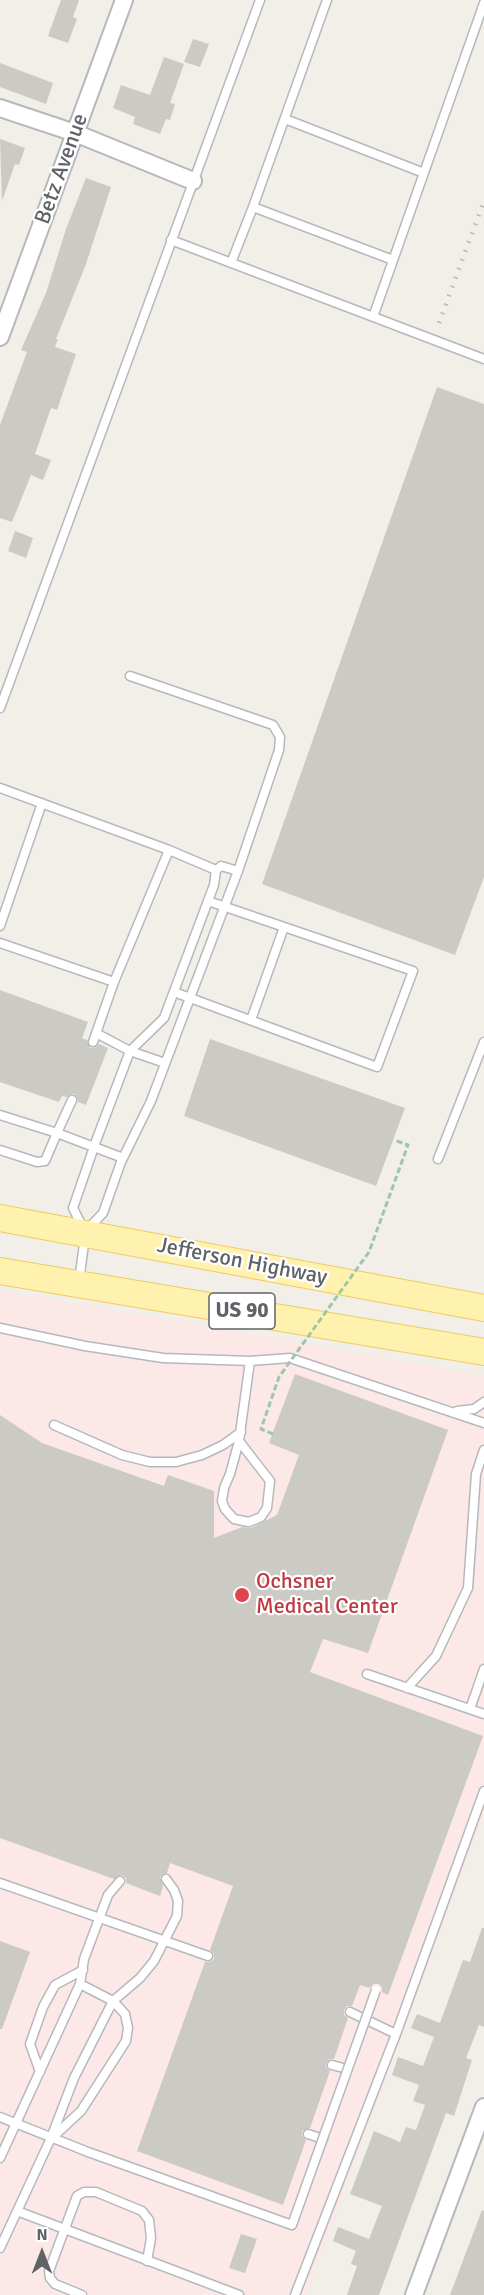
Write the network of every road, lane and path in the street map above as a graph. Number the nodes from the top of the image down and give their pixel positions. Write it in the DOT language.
graph roads {
  1 [pos="124,0"];
  2 [pos="260,0"];
  3 [pos="327,0"];
  4 [pos="484,3"];
  5 [pos="0,108"];
  6 [pos="285,119"];
  7 [pos="75,133"];
  8 [pos="424,173"];
  9 [pos="193,181"];
  10 [pos="253,207"];
  11 [pos="171,240"];
  12 [pos="393,261"];
  13 [pos="231,263"];
  14 [pos="373,317"];
  15 [pos="0,337"];
  16 [pos="484,359"];
  17 [pos="130,676"];
  18 [pos="0,708"];
  19 [pos="0,788"];
  20 [pos="42,803"];
  21 [pos="169,850"];
  22 [pos="216,870"];
  23 [pos="238,871"];
  24 [pos="208,901"];
  25 [pos="224,906"];
  26 [pos="0,926"];
  27 [pos="284,927"];
  28 [pos="0,943"];
  29 [pos="114,982"];
  30 [pos="174,992"];
  31 [pos="190,998"];
  32 [pos="251,1020"];
  33 [pos="484,1042"];
  34 [pos="130,1052"];
  35 [pos="165,1063"];
  36 [pos="72,1100"];
  37 [pos="0,1115"];
  38 [pos="57,1133"];
  39 [pos="394,1140"];
  40 [pos="94,1147"];
  41 [pos="0,1150"];
  42 [pos="123,1158"];
  43 [pos="438,1159"];
  44 [pos="0,1218"];
  45 [pos="85,1232"];
  46 [pos="0,1270"];
  47 [pos="79,1284"];
  48 [pos="484,1308"];
  49 [pos="0,1328"];
  50 [pos="484,1352"];
  51 [pos="250,1362"];
  52 [pos="484,1402"];
  53 [pos="452,1412"];
  54 [pos="484,1424"];
  55 [pos="54,1425"];
  56 [pos="241,1431"];
  57 [pos="273,1434"];
  58 [pos="239,1441"];
  59 [pos="484,1450"];
  60 [pos="484,1669"];
  61 [pos="367,1674"];
  62 [pos="407,1688"];
  63 [pos="470,1709"];
  64 [pos="484,1714"];
  65 [pos="484,1791"];
  66 [pos="166,1879"];
  67 [pos="120,1881"];
  68 [pos="0,1883"];
  69 [pos="100,1918"];
  70 [pos="165,1941"];
  71 [pos="208,1956"];
  72 [pos="83,1970"];
  73 [pos="80,1984"];
  74 [pos="376,1990"];
  75 [pos="113,2001"];
  76 [pos="350,2012"];
  77 [pos="396,2034"];
  78 [pos="332,2065"];
  79 [pos="347,2069"];
  80 [pos="40,2072"];
  81 [pos="484,2107"];
  82 [pos="0,2117"];
  83 [pos="17,2124"];
  84 [pos="308,2134"];
  85 [pos="51,2138"];
  86 [pos="323,2139"];
  87 [pos="0,2158"];
  88 [pos="17,2211"];
  89 [pos="64,2229"];
  90 [pos="0,2248"];
  91 [pos="147,2261"];
  92 [pos="236,2294"];
  93 [pos="82,2295"];
  94 [pos="295,2295"];
  95 [pos="414,2295"];
  1 -- 7 [label="street, Betz Avenue"];
  2 -- 9 [label="lane"];
  3 -- 6 [label="lane"];
  4 -- 8 [label="lane"];
  5 -- 7 [label="street"];
  6 -- 8 [label="lane"];
  6 -- 10 [label="lane"];
  7 -- 9 [label="street"];
  7 -- 15 [label="street, Betz Avenue"];
  8 -- 12 [label="lane"];
  9 -- 11 [label="lane"];
  10 -- 12 [label="lane"];
  10 -- 13 [label="lane"];
  11 -- 13 [label="lane"];
  11 -- 18 [label="lane"];
  12 -- 14 [label="lane"];
  13 -- 14 [label="lane"];
  14 -- 16 [label="lane"];
  17 -- 23 [label="lane"];
  19 -- 20 [label="lane"];
  20 -- 21 [label="lane"];
  20 -- 26 [label="lane"];
  21 -- 22 [label="lane"];
  21 -- 29 [label="lane"];
  22 -- 23 [label="lane"];
  22 -- 24 [label="lane"];
  23 -- 25 [label="lane"];
  24 -- 25 [label="lane"];
  24 -- 30 [label="lane"];
  25 -- 27 [label="lane"];
  25 -- 31 [label="lane"];
  27 -- 32 [label="lane"];
  27 -- 32 [label="lane"];
  28 -- 29 [label="lane"];
  29 -- 34 [label="lane"];
  30 -- 31 [label="lane"];
  30 -- 34 [label="lane"];
  31 -- 32 [label="lane"];
  31 -- 35 [label="lane"];
  33 -- 43 [label="lane"];
  34 -- 35 [label="lane"];
  34 -- 40 [label="lane"];
  35 -- 42 [label="lane"];
  36 -- 38 [label="lane"];
  37 -- 38 [label="lane"];
  38 -- 40 [label="lane"];
  38 -- 41 [label="lane"];
  39 -- 57 [label="path, bridge"];
  40 -- 42 [label="lane"];
  40 -- 45 [label="lane"];
  42 -- 45 [label="lane"];
  44 -- 45 [label="main road, Jefferson Highway / US 90"];
  45 -- 47 [label="lane"];
  45 -- 48 [label="main road, Jefferson Highway / US 90"];
  46 -- 47 [label="main road, Jefferson Highway / US 90"];
  47 -- 50 [label="main road, Jefferson Highway / US 90"];
  49 -- 51 [label="lane"];
  51 -- 53 [label="lane"];
  51 -- 56 [label="lane"];
  52 -- 53 [label="lane"];
  53 -- 54 [label="lane"];
  55 -- 56 [label="lane"];
  56 -- 58 [label="lane"];
  58 -- 58 [label="lane"];
  59 -- 62 [label="lane"];
  60 -- 63 [label="lane"];
  61 -- 62 [label="lane"];
  62 -- 63 [label="lane"];
  63 -- 64 [label="lane"];
  65 -- 77 [label="lane"];
  66 -- 70 [label="lane"];
  67 -- 69 [label="lane"];
  68 -- 69 [label="lane"];
  69 -- 70 [label="lane"];
  69 -- 72 [label="lane"];
  70 -- 71 [label="lane"];
  70 -- 75 [label="lane"];
  72 -- 73 [label="lane"];
  72 -- 80 [label="lane"];
  73 -- 75 [label="lane"];
  73 -- 80 [label="lane"];
  74 -- 79 [label="lane, bridge"];
  75 -- 85 [label="lane"];
  75 -- 85 [label="lane"];
  76 -- 77 [label="lane"];
  77 -- 94 [label="lane"];
  78 -- 79 [label="lane"];
  79 -- 86 [label="lane, bridge"];
  80 -- 83 [label="lane"];
  81 -- 95 [label="street"];
  82 -- 83 [label="lane"];
  83 -- 85 [label="lane"];
  83 -- 87 [label="lane"];
  84 -- 86 [label="lane"];
  85 -- 86 [label="lane, bridge"];
  85 -- 88 [label="lane"];
  88 -- 89 [label="lane"];
  88 -- 90 [label="lane"];
  89 -- 91 [label="lane"];
  89 -- 91 [label="lane"];
  89 -- 93 [label="lane"];
  91 -- 92 [label="lane"];
}
